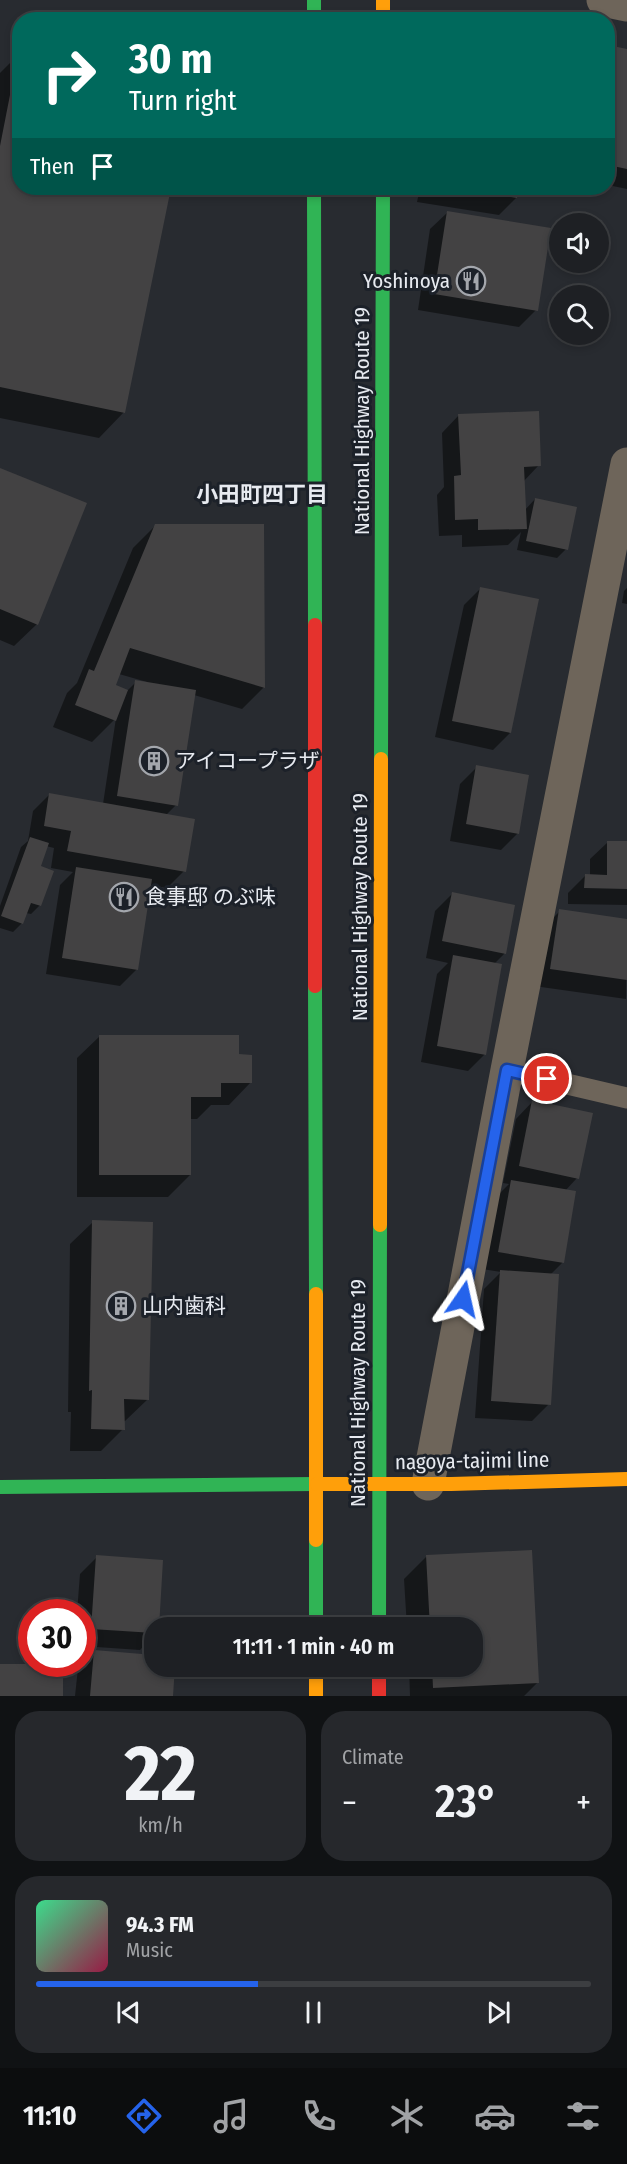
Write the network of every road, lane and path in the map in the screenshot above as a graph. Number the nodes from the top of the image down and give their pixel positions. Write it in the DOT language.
graph roads {
  1 [pos="603,0"];
  2 [pos="627,5"];
  3 [pos="314,195"];
  4 [pos="383,195"];
  5 [pos="627,464"];
  6 [pos="618,552"];
  7 [pos="507,1070"];
  8 [pos="627,1098"];
  9 [pos="627,1479"];
  10 [pos="317,1484"];
  11 [pos="378,1484"];
  12 [pos="428,1484"];
  13 [pos="0,1486"];
  14 [pos="316,1617"];
  15 [pos="379,1617"];
  16 [pos="316,1677"];
  17 [pos="379,1677"];
  18 [pos="316,1696"];
  19 [pos="379,1696"];
  1 -- 2 [label="street"];
  3 -- 10 [label="main road, National Highway Route 19"];
  4 -- 11 [label="main road, National Highway Route 19"];
  5 -- 6 [label="street"];
  6 -- 7 [label="street"];
  7 -- 8 [label="lane"];
  7 -- 12 [label="street"];
  9 -- 12 [label="main road, nagoya-tajimi line"];
  10 -- 11 [label="main road, nagoya-tajimi line"];
  10 -- 13 [label="main road, nagoya-tajimi line"];
  10 -- 14 [label="main road, National Highway Route 19"];
  11 -- 12 [label="main road, nagoya-tajimi line"];
  11 -- 15 [label="main road, National Highway Route 19"];
  16 -- 18 [label="main road"];
  17 -- 19 [label="main road"];
}
